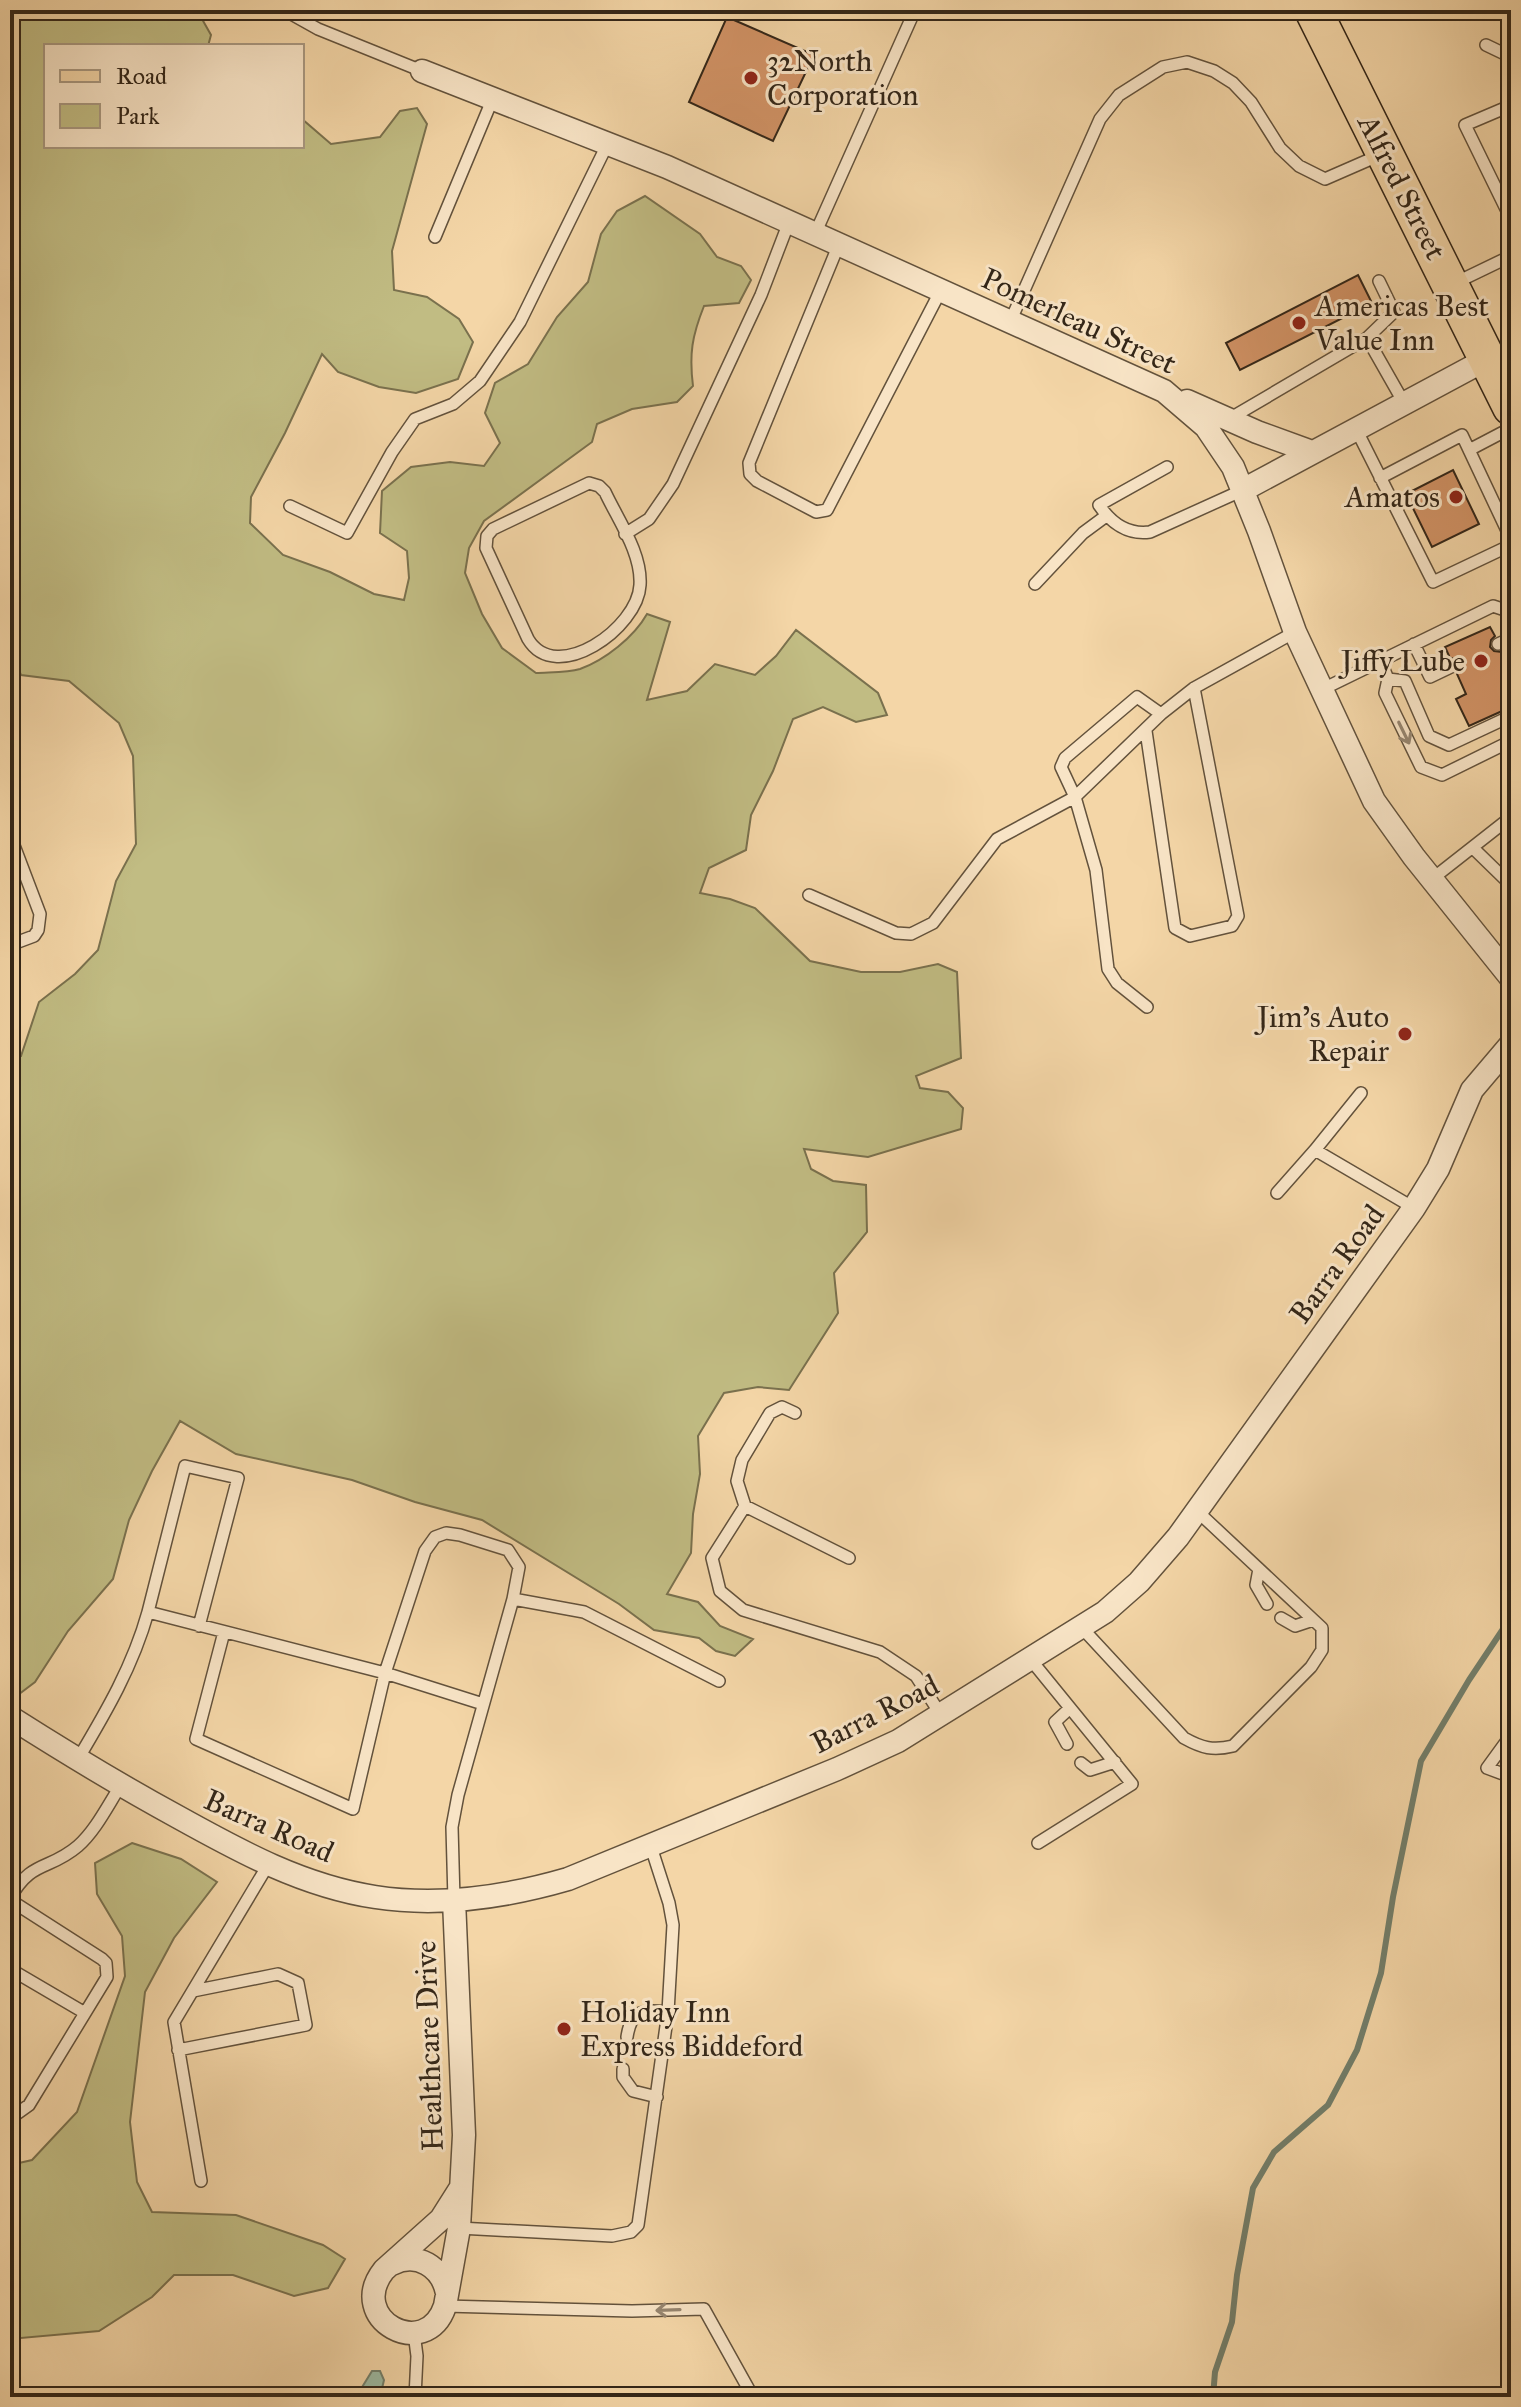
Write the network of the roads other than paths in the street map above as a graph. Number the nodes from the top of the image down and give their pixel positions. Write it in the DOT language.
graph roads {
  1 [pos="284,10"];
  2 [pos="915,10"];
  3 [pos="1313,10"];
  4 [pos="1486,45"];
  5 [pos="1511,57"];
  6 [pos="422,71"];
  7 [pos="493,98"];
  8 [pos="1511,120"];
  9 [pos="608,143"];
  10 [pos="1385,153"];
  11 [pos="1511,219"];
  12 [pos="789,222"];
  13 [pos="815,234"];
  14 [pos="435,237"];
  15 [pos="839,244"];
  16 [pos="1511,256"];
  17 [pos="1379,281"];
  18 [pos="1451,285"];
  19 [pos="941,290"];
  20 [pos="1010,322"];
  21 [pos="1367,338"];
  22 [pos="1495,368"];
  23 [pos="1164,391"];
  24 [pos="1404,403"];
  25 [pos="1511,407"];
  26 [pos="1229,419"];
  27 [pos="1511,428"];
  28 [pos="1356,429"];
  29 [pos="1469,450"];
  30 [pos="1312,452"];
  31 [pos="1167,467"];
  32 [pos="1380,478"];
  33 [pos="1243,490"];
  34 [pos="290,506"];
  35 [pos="1106,516"];
  36 [pos="625,534"];
  37 [pos="1511,542"];
  38 [pos="1035,584"];
  39 [pos="1511,622"];
  40 [pos="1295,632"];
  41 [pos="1511,638"];
  42 [pos="1414,644"];
  43 [pos="1498,644"];
  44 [pos="1380,660"];
  45 [pos="1453,666"];
  46 [pos="1388,679"];
  47 [pos="1194,688"];
  48 [pos="1320,690"];
  49 [pos="1161,714"];
  50 [pos="1511,716"];
  51 [pos="1146,731"];
  52 [pos="1511,741"];
  53 [pos="1075,797"];
  54 [pos="1511,817"];
  55 [pos="10,835"];
  56 [pos="1473,848"];
  57 [pos="1432,879"];
  58 [pos="1511,885"];
  59 [pos="809,895"];
  60 [pos="10,945"];
  61 [pos="1511,978"];
  62 [pos="1147,1007"];
  63 [pos="1511,1044"];
  64 [pos="1361,1093"];
  65 [pos="1315,1150"];
  66 [pos="1277,1193"];
  67 [pos="1414,1208"];
  68 [pos="795,1413"];
  69 [pos="745,1506"];
  70 [pos="1197,1511"];
  71 [pos="849,1558"];
  72 [pos="1259,1569"];
  73 [pos="513,1599"];
  74 [pos="1267,1604"];
  75 [pos="148,1612"];
  76 [pos="1281,1618"];
  77 [pos="1313,1620"];
  78 [pos="199,1626"];
  79 [pos="1082,1628"];
  80 [pos="224,1632"];
  81 [pos="1031,1660"];
  82 [pos="385,1673"];
  83 [pos="719,1681"];
  84 [pos="483,1704"];
  85 [pos="1070,1708"];
  86 [pos="941,1715"];
  87 [pos="10,1717"];
  88 [pos="1511,1735"];
  89 [pos="1067,1744"];
  90 [pos="78,1759"];
  91 [pos="1115,1762"];
  92 [pos="1081,1763"];
  93 [pos="1511,1777"];
  94 [pos="121,1785"];
  95 [pos="1038,1843"];
  96 [pos="651,1847"];
  97 [pos="268,1865"];
  98 [pos="10,1899"];
  99 [pos="454,1900"];
  100 [pos="10,1969"];
  101 [pos="193,1991"];
  102 [pos="668,2012"];
  103 [pos="85,2013"];
  104 [pos="627,2037"];
  105 [pos="178,2050"];
  106 [pos="623,2069"];
  107 [pos="657,2097"];
  108 [pos="10,2116"];
  109 [pos="201,2181"];
  110 [pos="460,2189"];
  111 [pos="459,2228"];
  112 [pos="384,2270"];
  113 [pos="444,2305"];
  114 [pos="414,2333"];
  115 [pos="415,2397"];
  116 [pos="753,2397"];
  1 -- 6 [label="lane"];
  2 -- 13 [label="lane"];
  3 -- 10 [label="main road, Alfred Street"];
  4 -- 5 [label="lane"];
  6 -- 7 [label="street, Pomerleau Street"];
  7 -- 9 [label="street, Pomerleau Street"];
  7 -- 14 [label="lane"];
  8 -- 11 [label="lane"];
  9 -- 12 [label="street, Pomerleau Street"];
  9 -- 34 [label="lane"];
  10 -- 18 [label="main road, Alfred Street"];
  10 -- 20 [label="lane"];
  12 -- 13 [label="street, Pomerleau Street"];
  12 -- 36 [label="lane"];
  13 -- 15 [label="street, Pomerleau Street"];
  15 -- 19 [label="street, Pomerleau Street"];
  15 -- 19 [label="lane"];
  16 -- 18 [label="lane"];
  17 -- 21 [label="lane"];
  18 -- 22 [label="main road, Alfred Street"];
  19 -- 20 [label="street, Pomerleau Street"];
  20 -- 23 [label="street, Pomerleau Street"];
  21 -- 24 [label="lane"];
  21 -- 26 [label="lane"];
  22 -- 24 [label="street"];
  22 -- 25 [label="main road, Alfred Street"];
  23 -- 26 [label="street"];
  23 -- 33 [label="street, Pomerleau Street"];
  24 -- 28 [label="street"];
  26 -- 30 [label="street"];
  27 -- 29 [label="lane"];
  28 -- 30 [label="street"];
  28 -- 32 [label="lane"];
  29 -- 32 [label="lane"];
  29 -- 37 [label="lane"];
  30 -- 33 [label="street"];
  31 -- 35 [label="lane"];
  32 -- 37 [label="lane"];
  33 -- 35 [label="lane"];
  33 -- 40 [label="street, Pomerleau Street"];
  35 -- 38 [label="lane"];
  36 -- 36 [label="lane"];
  39 -- 42 [label="lane"];
  40 -- 47 [label="lane"];
  40 -- 48 [label="street, Pomerleau Street"];
  41 -- 43 [label="lane"];
  42 -- 44 [label="lane"];
  42 -- 45 [label="lane"];
  44 -- 46 [label="lane"];
  44 -- 48 [label="lane"];
  46 -- 50 [label="lane"];
  46 -- 52 [label="lane, one-way"];
  47 -- 49 [label="lane"];
  47 -- 51 [label="lane"];
  48 -- 57 [label="street, Pomerleau Street"];
  49 -- 51 [label="lane"];
  49 -- 53 [label="lane"];
  51 -- 53 [label="lane"];
  53 -- 59 [label="lane"];
  53 -- 62 [label="lane"];
  54 -- 56 [label="lane"];
  55 -- 60 [label="lane"];
  56 -- 57 [label="lane"];
  56 -- 58 [label="lane"];
  57 -- 61 [label="street, Pomerleau Street"];
  63 -- 67 [label="street, Barra Road"];
  64 -- 65 [label="lane"];
  65 -- 66 [label="lane"];
  65 -- 67 [label="lane"];
  67 -- 70 [label="street, Barra Road"];
  68 -- 69 [label="lane"];
  69 -- 71 [label="lane"];
  69 -- 86 [label="lane"];
  70 -- 72 [label="lane"];
  70 -- 79 [label="street, Barra Road"];
  72 -- 74 [label="lane"];
  72 -- 77 [label="lane"];
  73 -- 82 [label="lane"];
  73 -- 83 [label="lane"];
  73 -- 84 [label="lane"];
  75 -- 78 [label="lane"];
  75 -- 78 [label="lane"];
  75 -- 90 [label="lane"];
  76 -- 77 [label="lane"];
  77 -- 79 [label="lane"];
  78 -- 80 [label="lane"];
  79 -- 81 [label="street, Barra Road"];
  80 -- 82 [label="lane"];
  80 -- 82 [label="lane"];
  81 -- 85 [label="lane"];
  81 -- 86 [label="street, Barra Road"];
  82 -- 84 [label="lane"];
  84 -- 99 [label="lane"];
  85 -- 89 [label="lane"];
  85 -- 91 [label="lane"];
  86 -- 96 [label="street, Barra Road"];
  87 -- 90 [label="street, Barra Road"];
  88 -- 93 [label="lane"];
  90 -- 94 [label="street, Barra Road"];
  91 -- 92 [label="lane"];
  91 -- 95 [label="lane"];
  94 -- 97 [label="street, Barra Road"];
  94 -- 98 [label="lane"];
  96 -- 99 [label="street, Barra Road"];
  96 -- 102 [label="lane"];
  97 -- 99 [label="street, Barra Road"];
  97 -- 101 [label="lane"];
  98 -- 103 [label="lane"];
  99 -- 110 [label="street, Healthcare Drive"];
  100 -- 103 [label="lane"];
  101 -- 105 [label="lane"];
  101 -- 105 [label="lane"];
  102 -- 104 [label="lane"];
  102 -- 107 [label="lane"];
  103 -- 108 [label="lane"];
  105 -- 109 [label="lane"];
  106 -- 107 [label="lane"];
  107 -- 111 [label="lane"];
  110 -- 111 [label="street, Healthcare Drive"];
  110 -- 112 [label="street, Healthcare Drive"];
  111 -- 113 [label="street, Healthcare Drive"];
  112 -- 113 [label="street"];
  112 -- 114 [label="street"];
  113 -- 114 [label="street"];
  116 -- 113 [label="lane, one-way"];
  114 -- 115 [label="lane"];
}
